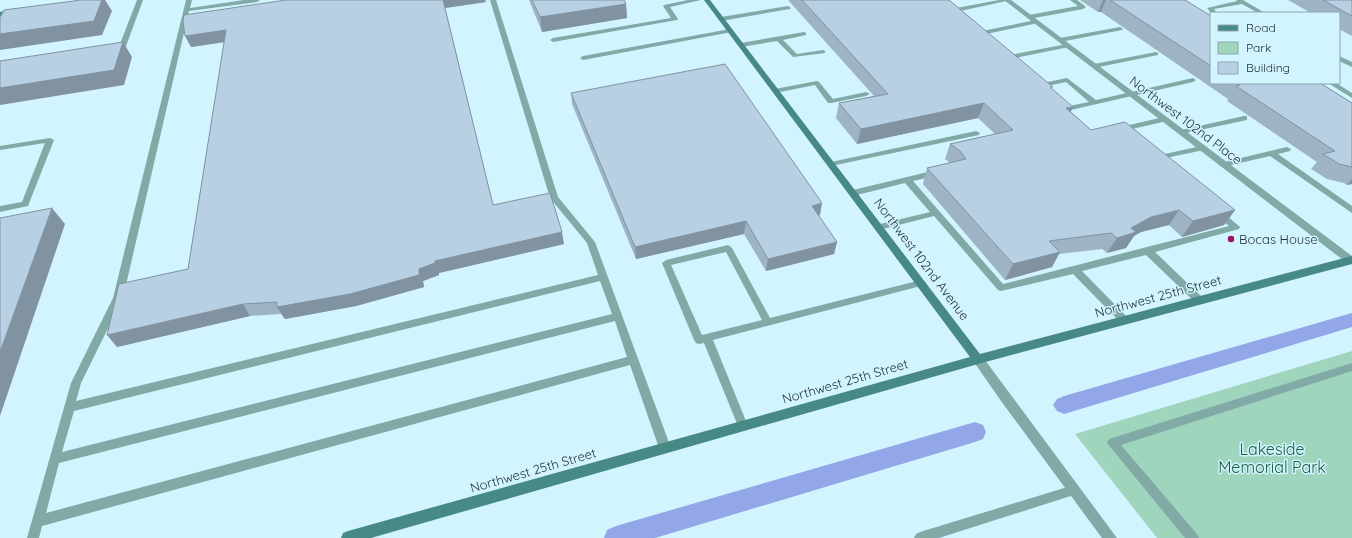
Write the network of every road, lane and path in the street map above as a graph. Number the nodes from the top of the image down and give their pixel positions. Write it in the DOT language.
graph roads {
  1 [pos="140,0"];
  2 [pos="188,0"];
  3 [pos="257,0"];
  4 [pos="492,0"];
  5 [pos="698,0"];
  6 [pos="707,0"];
  7 [pos="1007,0"];
  8 [pos="1073,0"];
  9 [pos="1241,1"];
  10 [pos="664,3"];
  11 [pos="23,8"];
  12 [pos="788,8"];
  13 [pos="186,10"];
  14 [pos="951,11"];
  15 [pos="1213,12"];
  16 [pos="1260,12"];
  17 [pos="0,14"];
  18 [pos="721,19"];
  19 [pos="1033,20"];
  20 [pos="1120,29"];
  21 [pos="730,31"];
  22 [pos="804,34"];
  23 [pos="977,34"];
  24 [pos="779,39"];
  25 [pos="553,40"];
  26 [pos="1063,43"];
  27 [pos="741,45"];
  28 [pos="108,48"];
  29 [pos="823,52"];
  30 [pos="1156,54"];
  31 [pos="583,58"];
  32 [pos="1005,58"];
  33 [pos="1340,59"];
  34 [pos="1352,65"];
  35 [pos="1094,66"];
  36 [pos="811,76"];
  37 [pos="1193,80"];
  38 [pos="817,83"];
  39 [pos="1333,84"];
  40 [pos="1037,87"];
  41 [pos="775,90"];
  42 [pos="866,94"];
  43 [pos="1131,94"];
  44 [pos="1352,96"];
  45 [pos="1094,102"];
  46 [pos="1062,110"];
  47 [pos="1244,118"];
  48 [pos="1164,119"];
  49 [pos="1181,132"];
  50 [pos="976,133"];
  51 [pos="1118,133"];
  52 [pos="0,148"];
  53 [pos="1201,148"];
  54 [pos="1287,149"];
  55 [pos="1272,152"];
  56 [pos="1153,159"];
  57 [pos="831,164"];
  58 [pos="1224,165"];
  59 [pos="943,171"];
  60 [pos="907,180"];
  61 [pos="853,193"];
  62 [pos="1352,200"];
  63 [pos="1342,202"];
  64 [pos="1212,208"];
  65 [pos="0,209"];
  66 [pos="1352,210"];
  67 [pos="936,213"];
  68 [pos="879,227"];
  69 [pos="1148,251"];
  70 [pos="1351,260"];
  71 [pos="1075,270"];
  72 [pos="603,277"];
  73 [pos="921,283"];
  74 [pos="1199,300"];
  75 [pos="617,317"];
  76 [pos="1124,320"];
  77 [pos="768,323"];
  78 [pos="707,338"];
  79 [pos="978,359"];
  80 [pos="633,360"];
  81 [pos="1352,367"];
  82 [pos="70,407"];
  83 [pos="743,426"];
  84 [pos="665,448"];
  85 [pos="55,459"];
  86 [pos="1074,490"];
  87 [pos="38,521"];
  88 [pos="33,538"];
  89 [pos="348,538"];
  90 [pos="920,538"];
  91 [pos="1110,538"];
  92 [pos="1193,538"];
  1 -- 28 [label="lane"];
  2 -- 13 [label="lane"];
  3 -- 13 [label="lane"];
  4 -- 72 [label="lane"];
  5 -- 10 [label="lane"];
  6 -- 18 [label="main road, Northwest 102nd Avenue"];
  7 -- 14 [label="lane"];
  7 -- 19 [label="street, Northwest 102nd Place"];
  8 -- 19 [label="lane"];
  9 -- 15 [label="lane"];
  9 -- 16 [label="lane"];
  10 -- 25 [label="lane"];
  11 -- 17 [label="main road"];
  12 -- 18 [label="lane"];
  13 -- 82 [label="lane"];
  18 -- 21 [label="main road, Northwest 102nd Avenue"];
  19 -- 23 [label="lane"];
  19 -- 26 [label="street, Northwest 102nd Place"];
  20 -- 26 [label="lane"];
  21 -- 27 [label="main road, Northwest 102nd Avenue"];
  21 -- 31 [label="lane"];
  22 -- 24 [label="lane"];
  24 -- 27 [label="lane"];
  24 -- 29 [label="lane"];
  26 -- 32 [label="lane"];
  26 -- 35 [label="street, Northwest 102nd Place"];
  27 -- 41 [label="main road, Northwest 102nd Avenue"];
  30 -- 35 [label="lane"];
  33 -- 34 [label="lane"];
  35 -- 43 [label="street, Northwest 102nd Place"];
  36 -- 38 [label="lane"];
  37 -- 43 [label="lane"];
  38 -- 41 [label="lane"];
  38 -- 42 [label="lane"];
  39 -- 44 [label="lane"];
  40 -- 45 [label="lane"];
  41 -- 57 [label="main road, Northwest 102nd Avenue"];
  43 -- 45 [label="lane"];
  43 -- 48 [label="street, Northwest 102nd Place"];
  45 -- 46 [label="lane"];
  47 -- 49 [label="lane"];
  48 -- 49 [label="street, Northwest 102nd Place"];
  48 -- 51 [label="lane"];
  49 -- 53 [label="street, Northwest 102nd Place"];
  50 -- 57 [label="lane"];
  52 -- 65 [label="lane"];
  53 -- 56 [label="lane"];
  53 -- 58 [label="street, Northwest 102nd Place"];
  54 -- 55 [label="lane"];
  55 -- 58 [label="lane"];
  55 -- 63 [label="lane"];
  57 -- 61 [label="main road, Northwest 102nd Avenue"];
  58 -- 70 [label="street, Northwest 102nd Place"];
  59 -- 60 [label="lane"];
  60 -- 61 [label="lane"];
  60 -- 67 [label="lane"];
  61 -- 68 [label="main road, Northwest 102nd Avenue"];
  62 -- 63 [label="lane"];
  63 -- 66 [label="lane"];
  64 -- 69 [label="lane"];
  67 -- 68 [label="lane"];
  67 -- 71 [label="lane"];
  68 -- 73 [label="main road, Northwest 102nd Avenue"];
  69 -- 71 [label="lane"];
  69 -- 74 [label="lane"];
  70 -- 74 [label="main road, Northwest 25th Street"];
  71 -- 76 [label="lane"];
  72 -- 75 [label="lane"];
  72 -- 82 [label="lane"];
  73 -- 77 [label="lane"];
  73 -- 79 [label="main road, Northwest 102nd Avenue"];
  74 -- 76 [label="main road, Northwest 25th Street"];
  75 -- 80 [label="lane"];
  75 -- 85 [label="lane"];
  76 -- 79 [label="main road, Northwest 25th Street"];
  77 -- 78 [label="lane"];
  77 -- 78 [label="lane"];
  78 -- 83 [label="lane"];
  79 -- 83 [label="main road, Northwest 25th Street"];
  79 -- 86 [label="street, Northwest 102nd Avenue"];
  80 -- 84 [label="lane"];
  80 -- 87 [label="lane"];
  81 -- 92 [label="lane"];
  82 -- 85 [label="lane"];
  83 -- 84 [label="main road, Northwest 25th Street"];
  84 -- 89 [label="main road, Northwest 25th Street"];
  85 -- 87 [label="lane"];
  86 -- 90 [label="lane"];
  86 -- 91 [label="street, Northwest 102nd Avenue"];
  87 -- 88 [label="lane"];
}
